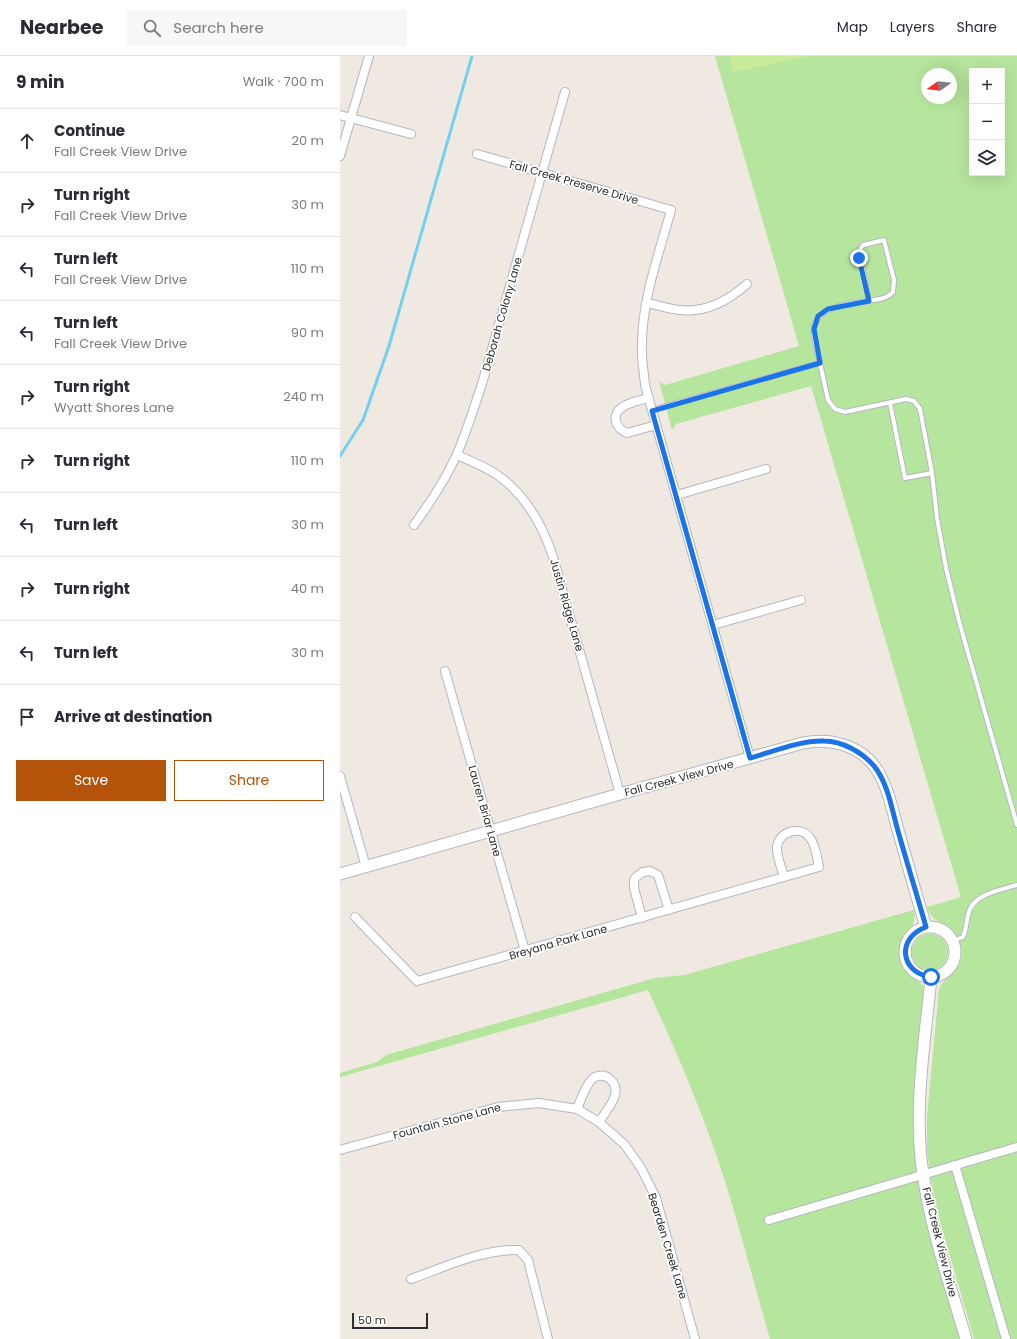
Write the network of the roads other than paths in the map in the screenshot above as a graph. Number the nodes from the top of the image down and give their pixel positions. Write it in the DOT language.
graph roads {
  1 [pos="369,56"];
  2 [pos="565,92"];
  3 [pos="340,115"];
  4 [pos="351,118"];
  5 [pos="411,134"];
  6 [pos="477,154"];
  7 [pos="340,156"];
  8 [pos="542,172"];
  9 [pos="747,284"];
  10 [pos="869,301"];
  11 [pos="647,303"];
  12 [pos="820,363"];
  13 [pos="649,398"];
  14 [pos="890,403"];
  15 [pos="652,411"];
  16 [pos="656,425"];
  17 [pos="457,455"];
  18 [pos="766,469"];
  19 [pos="932,473"];
  20 [pos="677,495"];
  21 [pos="414,525"];
  22 [pos="801,600"];
  23 [pos="713,625"];
  24 [pos="445,671"];
  25 [pos="750,758"];
  26 [pos="340,776"];
  27 [pos="620,794"];
  28 [pos="1017,825"];
  29 [pos="491,831"];
  30 [pos="366,867"];
  31 [pos="340,874"];
  32 [pos="784,877"];
  33 [pos="1017,885"];
  34 [pos="669,910"];
  35 [pos="355,917"];
  36 [pos="642,918"];
  37 [pos="926,927"];
  38 [pos="953,941"];
  39 [pos="525,951"];
  40 [pos="931,977"];
  41 [pos="577,1109"];
  42 [pos="599,1122"];
  43 [pos="1017,1147"];
  44 [pos="340,1150"];
  45 [pos="955,1165"];
  46 [pos="923,1174"];
  47 [pos="769,1220"];
  48 [pos="411,1279"];
  49 [pos="548,1339"];
  50 [pos="695,1339"];
  51 [pos="966,1339"];
  52 [pos="1006,1339"];
  1 -- 4 [label="street"];
  2 -- 8 [label="street, Deborah Colony Lane"];
  3 -- 4 [label="street"];
  4 -- 5 [label="street"];
  4 -- 7 [label="street"];
  6 -- 8 [label="street, Fall Creek Preserve Drive"];
  8 -- 11 [label="street, Fall Creek Preserve Drive"];
  8 -- 17 [label="street, Deborah Colony Lane"];
  9 -- 11 [label="street"];
  10 -- 10 [label="lane"];
  10 -- 12 [label="lane"];
  11 -- 13 [label="street"];
  12 -- 14 [label="lane"];
  12 -- 15 [label="lane"];
  13 -- 15 [label="street"];
  13 -- 16 [label="street"];
  14 -- 19 [label="lane"];
  14 -- 19 [label="lane"];
  15 -- 16 [label="street"];
  16 -- 20 [label="street"];
  17 -- 21 [label="street, Deborah Colony Lane"];
  17 -- 27 [label="street, Justin Ridge Lane"];
  18 -- 20 [label="street"];
  19 -- 28 [label="lane"];
  20 -- 23 [label="street"];
  22 -- 23 [label="street"];
  23 -- 25 [label="street"];
  24 -- 29 [label="street, Lauren Briar Lane"];
  25 -- 27 [label="street, Fall Creek View Drive"];
  25 -- 37 [label="street, Fall Creek View Drive"];
  26 -- 30 [label="street"];
  27 -- 29 [label="street, Fall Creek View Drive"];
  29 -- 30 [label="street, Fall Creek View Drive"];
  29 -- 39 [label="street, Lauren Briar Lane"];
  30 -- 31 [label="street, Fall Creek View Drive"];
  32 -- 32 [label="street, Breyana Park Lane"];
  32 -- 34 [label="street, Breyana Park Lane"];
  33 -- 38 [label="lane"];
  34 -- 36 [label="street, Breyana Park Lane"];
  34 -- 36 [label="street"];
  35 -- 39 [label="street, Breyana Park Lane"];
  36 -- 39 [label="street, Breyana Park Lane"];
  37 -- 38 [label="street"];
  37 -- 40 [label="street"];
  38 -- 40 [label="street"];
  40 -- 46 [label="street, Fall Creek View Drive"];
  41 -- 42 [label="street, Fountain Stone Lane"];
  41 -- 42 [label="street"];
  41 -- 44 [label="street, Fountain Stone Lane"];
  42 -- 50 [label="street, Bearden Creek Lane"];
  43 -- 45 [label="street"];
  45 -- 46 [label="street"];
  45 -- 52 [label="street"];
  46 -- 47 [label="street"];
  46 -- 51 [label="street, Fall Creek View Drive"];
  48 -- 49 [label="street"];
}
